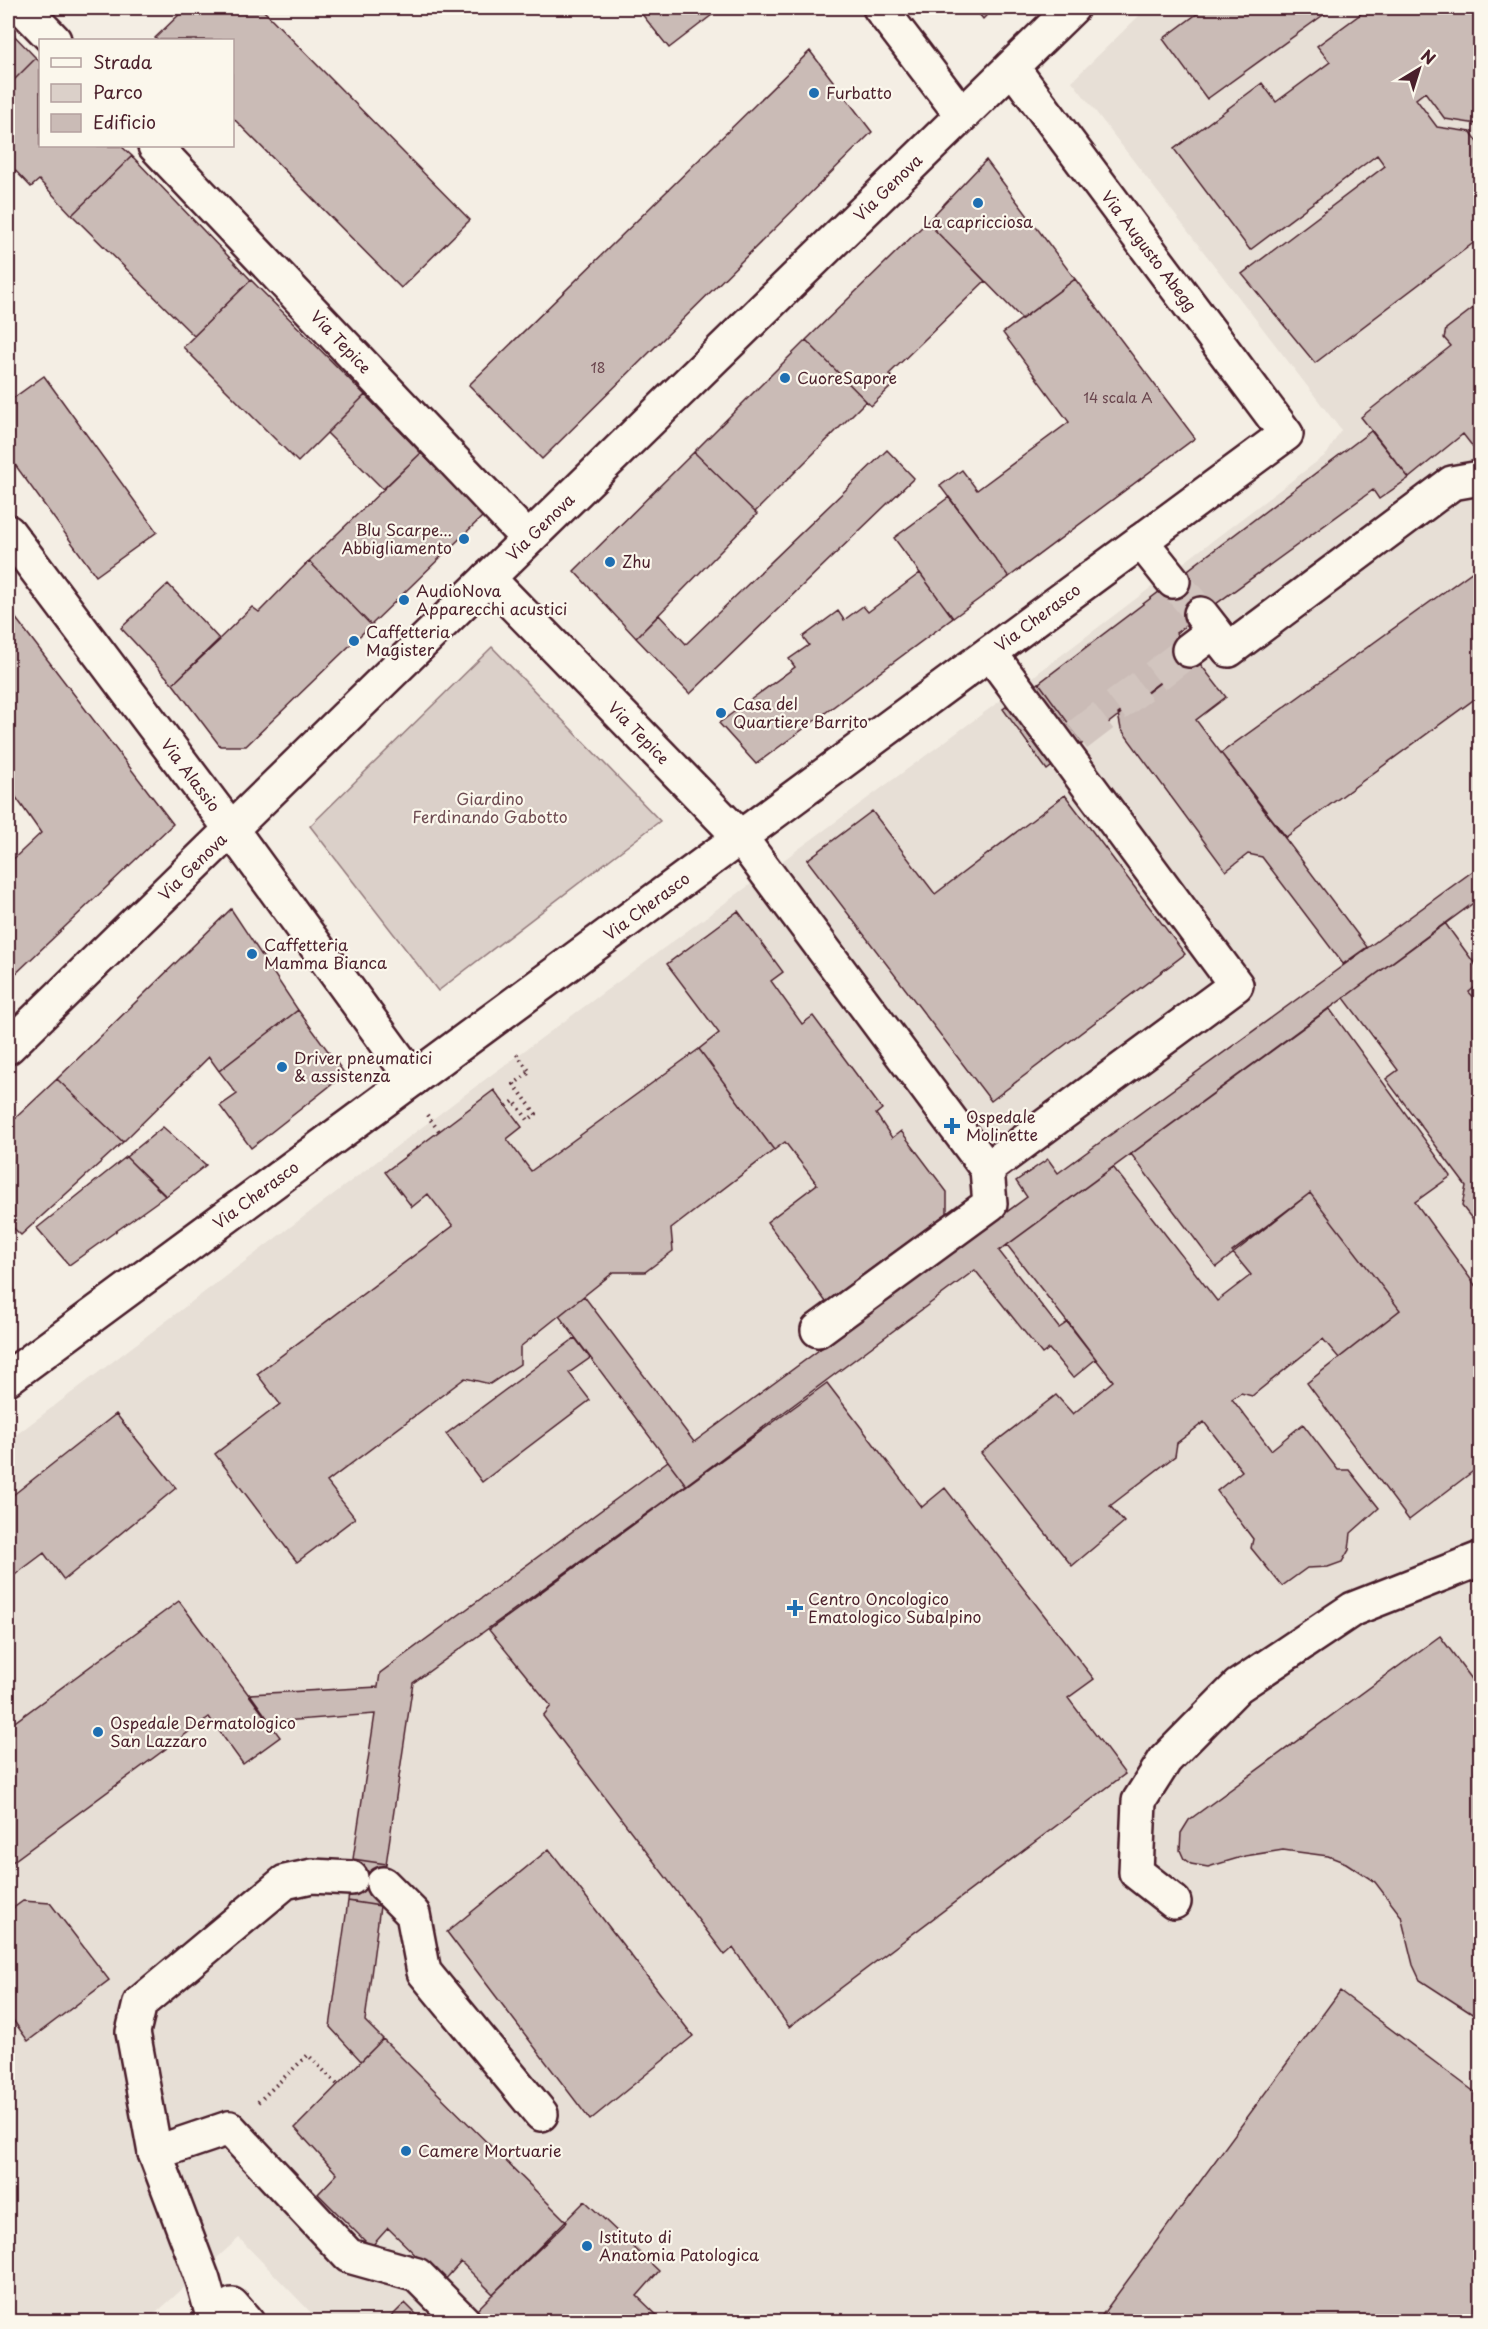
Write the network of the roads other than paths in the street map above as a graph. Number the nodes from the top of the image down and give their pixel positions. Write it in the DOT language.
graph roads {
  1 [pos="23,8"];
  2 [pos="880,8"];
  3 [pos="1072,8"];
  4 [pos="53,39"];
  5 [pos="1012,67"];
  6 [pos="961,114"];
  7 [pos="156,147"];
  8 [pos="1286,434"];
  9 [pos="1480,478"];
  10 [pos="8,532"];
  11 [pos="528,539"];
  12 [pos="1141,541"];
  13 [pos="488,578"];
  14 [pos="1173,581"];
  15 [pos="1201,632"];
  16 [pos="990,653"];
  17 [pos="231,829"];
  18 [pos="740,837"];
  19 [pos="8,1047"];
  20 [pos="413,1079"];
  21 [pos="987,1169"];
  22 [pos="818,1330"];
  23 [pos="8,1378"];
  24 [pos="1480,1558"];
  25 [pos="351,1878"];
  26 [pos="383,1884"];
  27 [pos="1174,1902"];
  28 [pos="541,2114"];
  29 [pos="155,2152"];
  30 [pos="213,2321"];
  31 [pos="248,2322"];
  32 [pos="464,2322"];
  1 -- 4 [label="street"];
  2 -- 6 [label="street"];
  3 -- 5 [label="street, Via Genova"];
  5 -- 6 [label="street, Via Genova"];
  5 -- 8 [label="street, Via Augusto Abegg"];
  6 -- 11 [label="street, Via Genova"];
  7 -- 11 [label="street, Via Tepice"];
  8 -- 12 [label="street, Via Cherasco"];
  9 -- 15 [label="street"];
  10 -- 17 [label="street, Via Alassio"];
  11 -- 13 [label="street, Via Genova"];
  12 -- 14 [label="street"];
  12 -- 16 [label="street, Via Cherasco"];
  13 -- 17 [label="street, Via Genova"];
  13 -- 18 [label="street, Via Tepice"];
  16 -- 18 [label="street, Via Cherasco"];
  16 -- 21 [label="street"];
  17 -- 19 [label="street, Via Genova"];
  17 -- 20 [label="street, Via Alassio"];
  18 -- 20 [label="street, Via Cherasco"];
  18 -- 21 [label="street, Via Tepice"];
  20 -- 23 [label="street, Via Cherasco"];
  21 -- 22 [label="street"];
  24 -- 27 [label="street"];
  25 -- 29 [label="street"];
  26 -- 28 [label="street"];
  29 -- 30 [label="street"];
  29 -- 32 [label="street"];
  30 -- 31 [label="street"];
}
